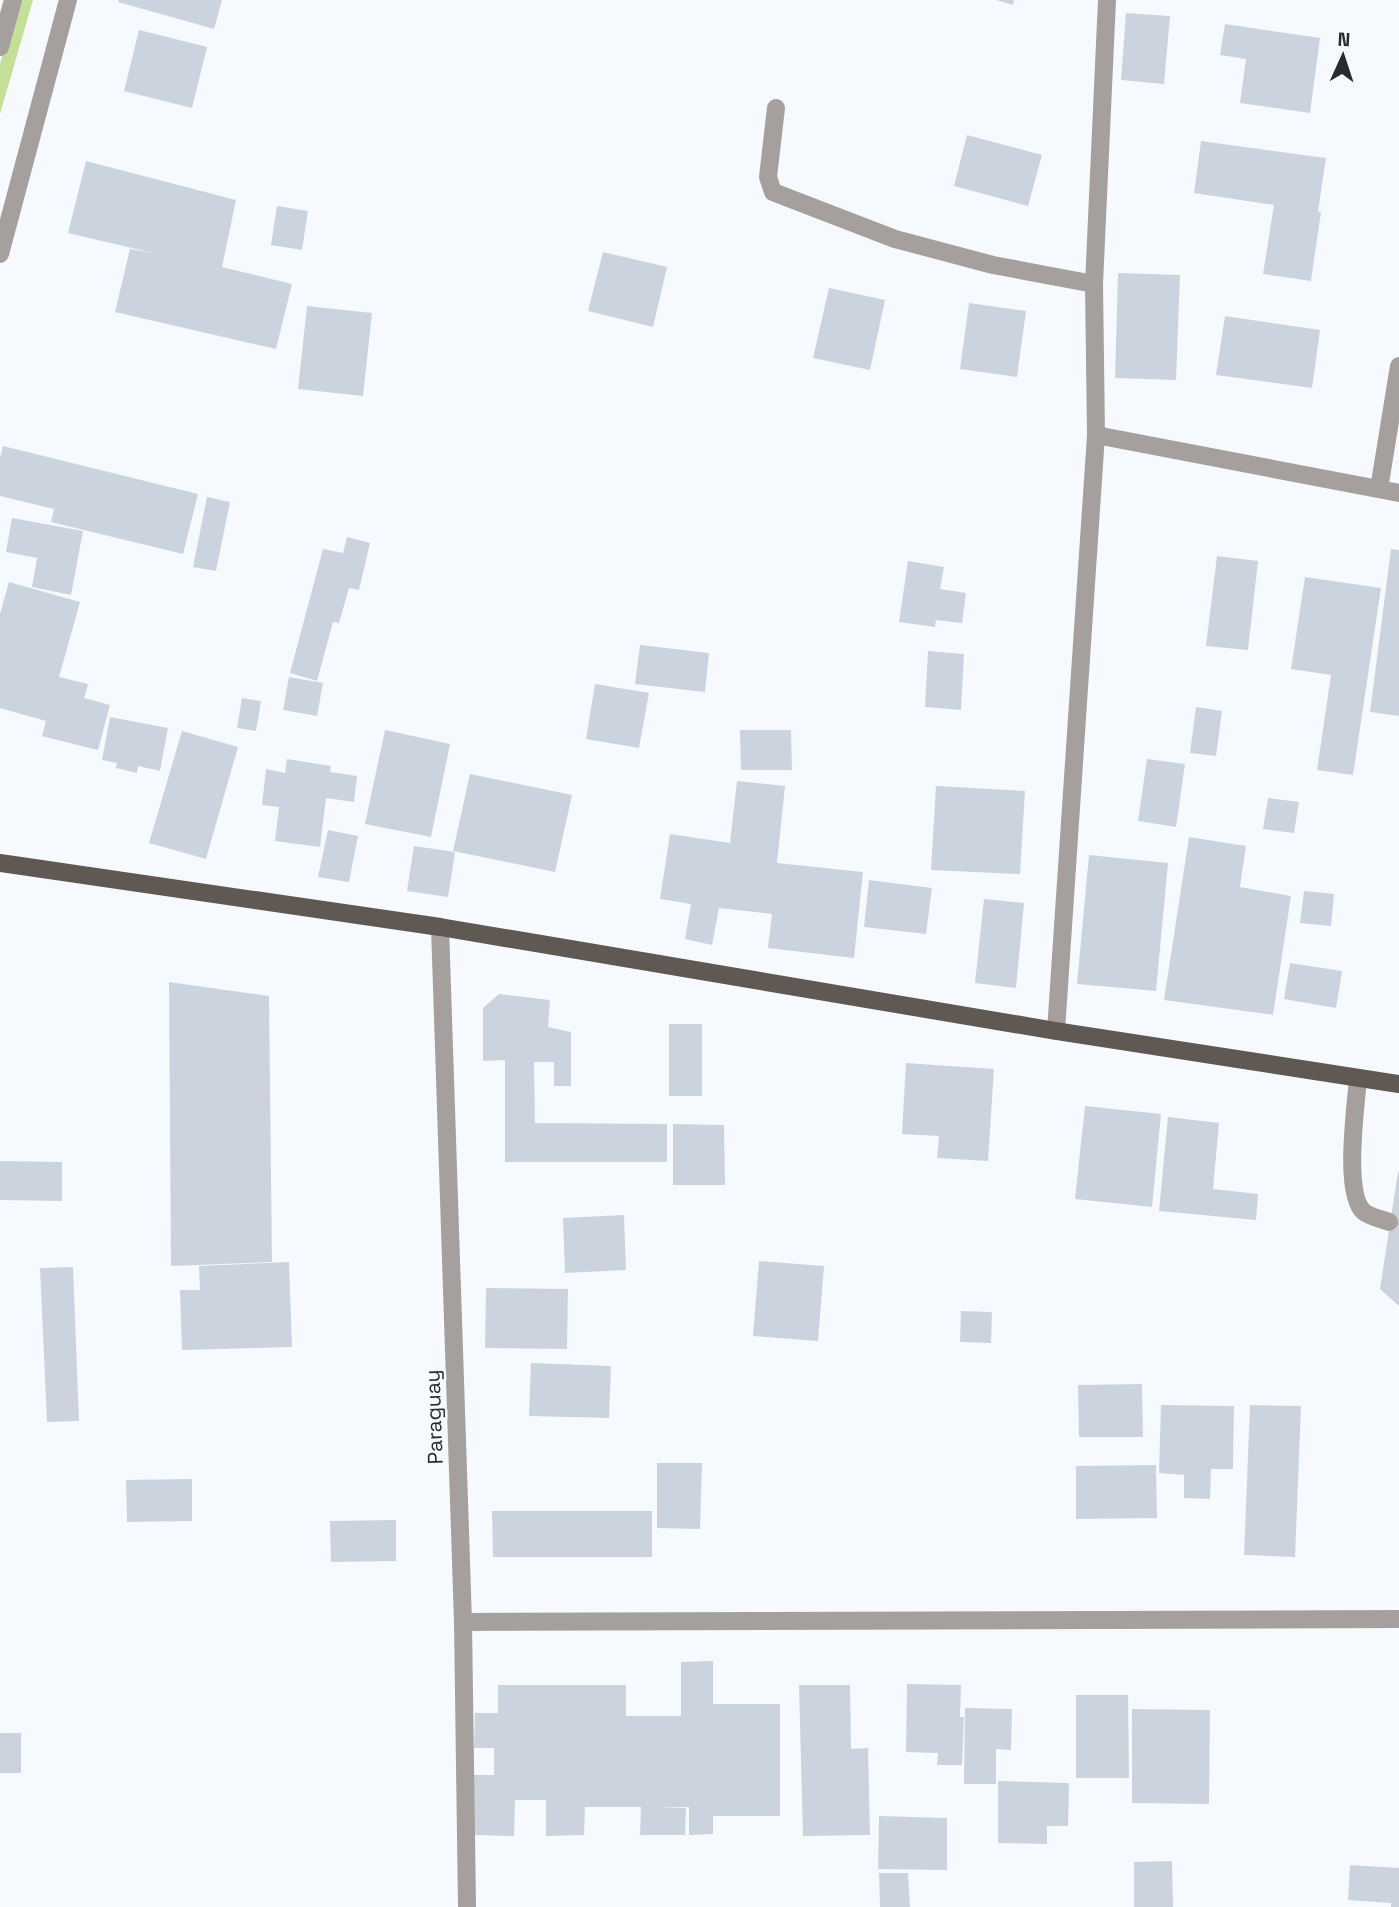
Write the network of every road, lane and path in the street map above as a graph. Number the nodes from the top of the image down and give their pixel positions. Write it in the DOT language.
graph roads {
  1 [pos="13,0"];
  2 [pos="68,0"];
  3 [pos="1107,0"];
  4 [pos="0,47"];
  5 [pos="776,108"];
  6 [pos="0,254"];
  7 [pos="1094,284"];
  8 [pos="1399,366"];
  9 [pos="1096,435"];
  10 [pos="1379,489"];
  11 [pos="1399,493"];
  12 [pos="0,863"];
  13 [pos="440,927"];
  14 [pos="1056,1031"];
  15 [pos="1358,1078"];
  16 [pos="1399,1084"];
  17 [pos="1390,1222"];
  18 [pos="1399,1619"];
  19 [pos="463,1622"];
  20 [pos="467,1907"];
  1 -- 4 [label="street"];
  2 -- 6 [label="street"];
  3 -- 7 [label="street"];
  5 -- 7 [label="street"];
  7 -- 9 [label="street"];
  8 -- 10 [label="street"];
  9 -- 10 [label="street"];
  9 -- 14 [label="street"];
  10 -- 11 [label="street"];
  12 -- 13 [label="main road"];
  13 -- 14 [label="main road"];
  13 -- 19 [label="street, Paraguay"];
  14 -- 15 [label="main road"];
  15 -- 16 [label="main road"];
  15 -- 17 [label="street"];
  18 -- 19 [label="street"];
  19 -- 20 [label="street, Paraguay"];
}
